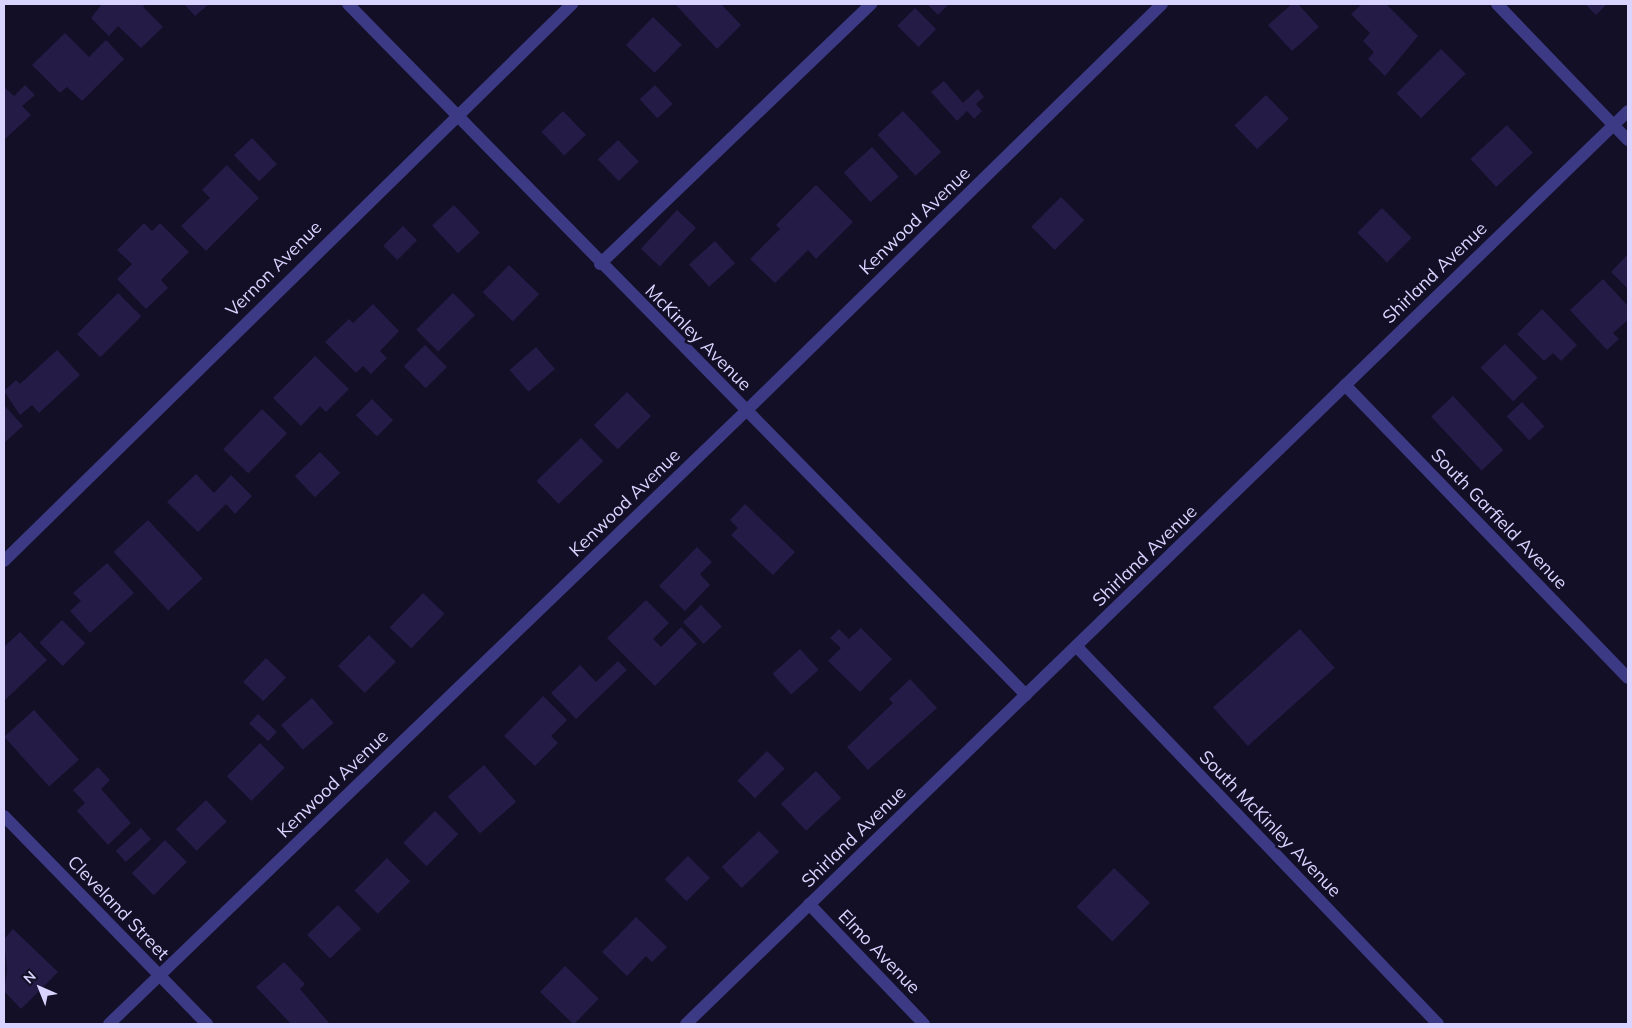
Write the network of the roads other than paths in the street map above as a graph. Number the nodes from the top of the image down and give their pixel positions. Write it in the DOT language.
graph roads {
  1 [pos="348,4"];
  2 [pos="572,4"];
  3 [pos="871,4"];
  4 [pos="1162,4"];
  5 [pos="1497,4"];
  6 [pos="1628,112"];
  7 [pos="455,116"];
  8 [pos="1614,125"];
  9 [pos="1628,140"];
  10 [pos="600,264"];
  11 [pos="1345,384"];
  12 [pos="746,411"];
  13 [pos="4,561"];
  14 [pos="1077,647"];
  15 [pos="1628,678"];
  16 [pos="1026,695"];
  17 [pos="4,816"];
  18 [pos="809,904"];
  19 [pos="160,976"];
  20 [pos="109,1024"];
  21 [pos="208,1024"];
  22 [pos="686,1024"];
  23 [pos="924,1024"];
  24 [pos="1438,1024"];
  1 -- 7 [label="street, McKinley Avenue"];
  2 -- 7 [label="street, Vernon Avenue"];
  3 -- 10 [label="street"];
  4 -- 12 [label="street, Kenwood Avenue"];
  5 -- 8 [label="street"];
  6 -- 8 [label="street, Shirland Avenue"];
  7 -- 10 [label="street, McKinley Avenue"];
  7 -- 13 [label="street, Vernon Avenue"];
  8 -- 9 [label="street"];
  8 -- 11 [label="street, Shirland Avenue"];
  10 -- 12 [label="street, McKinley Avenue"];
  11 -- 14 [label="street, Shirland Avenue"];
  11 -- 15 [label="street, South Garfield Avenue"];
  12 -- 16 [label="street, McKinley Avenue"];
  12 -- 19 [label="street, Kenwood Avenue"];
  14 -- 16 [label="street, Shirland Avenue"];
  14 -- 24 [label="street, South McKinley Avenue"];
  16 -- 18 [label="street, Shirland Avenue"];
  17 -- 19 [label="street, Cleveland Street"];
  18 -- 22 [label="street, Shirland Avenue"];
  18 -- 23 [label="street, Elmo Avenue"];
  19 -- 20 [label="street, Kenwood Avenue"];
  19 -- 21 [label="street, Cleveland Street"];
}
